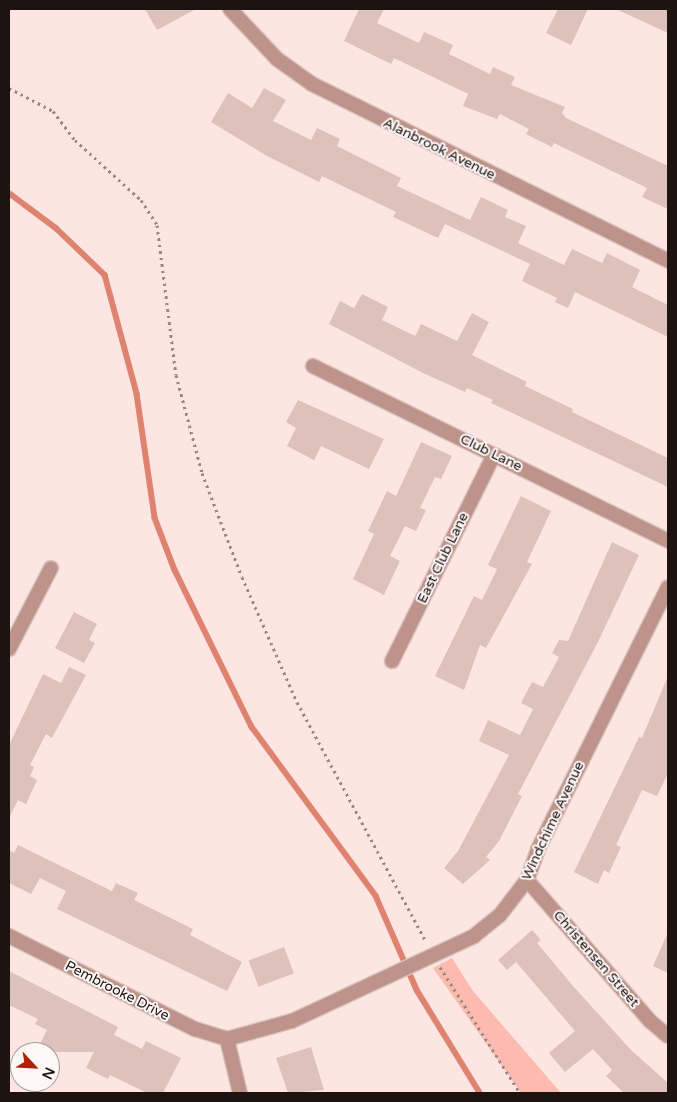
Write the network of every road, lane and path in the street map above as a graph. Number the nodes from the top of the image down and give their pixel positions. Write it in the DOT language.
graph roads {
  1 [pos="230,9"];
  2 [pos="9,88"];
  3 [pos="668,261"];
  4 [pos="314,366"];
  5 [pos="494,455"];
  6 [pos="668,541"];
  7 [pos="51,568"];
  8 [pos="668,587"];
  9 [pos="9,649"];
  10 [pos="392,661"];
  11 [pos="527,880"];
  12 [pos="9,936"];
  13 [pos="434,956"];
  14 [pos="668,1036"];
  15 [pos="227,1039"];
  16 [pos="240,1093"];
  17 [pos="520,1093"];
  1 -- 3 [label="street, Alanbrook Avenue"];
  2 -- 13 [label="path"];
  4 -- 5 [label="street, Club Lane"];
  5 -- 6 [label="street, Club Lane"];
  5 -- 10 [label="street, East Club Lane"];
  7 -- 9 [label="street"];
  8 -- 11 [label="street, Windchime Avenue"];
  11 -- 13 [label="street, Windchime Avenue"];
  11 -- 14 [label="street, Christensen Street"];
  12 -- 15 [label="street, Pembrooke Drive"];
  13 -- 15 [label="street, Windchime Avenue"];
  13 -- 17 [label="path"];
  15 -- 16 [label="street"];
}
